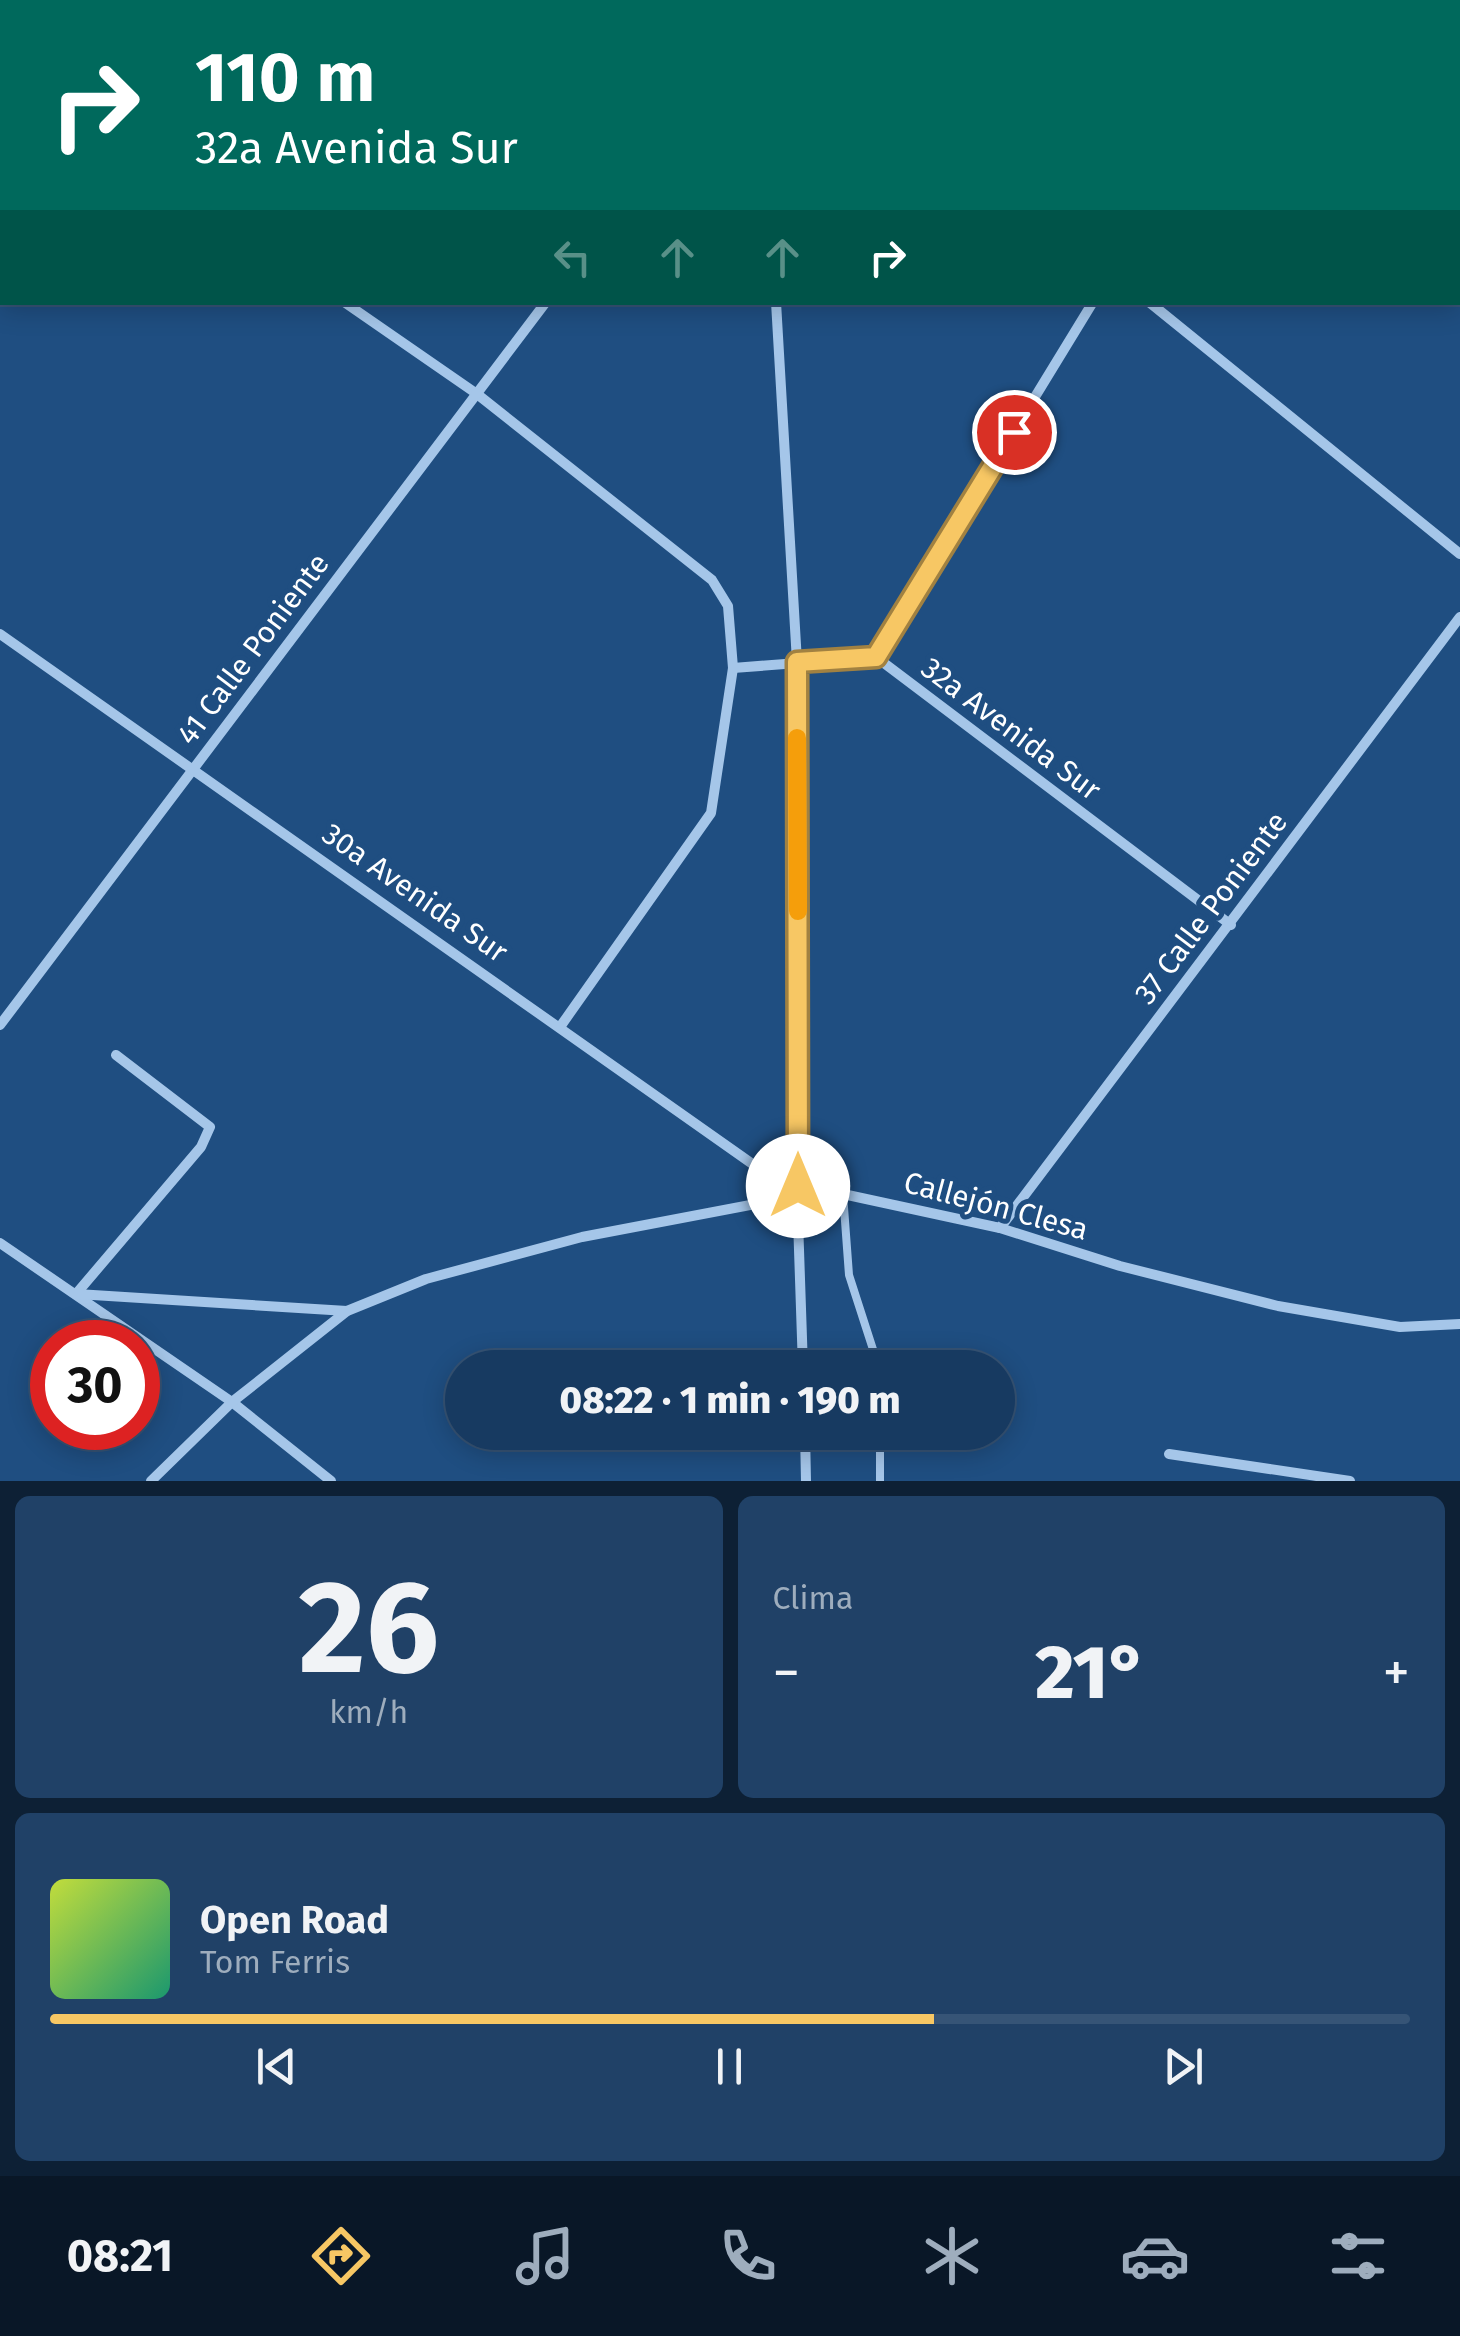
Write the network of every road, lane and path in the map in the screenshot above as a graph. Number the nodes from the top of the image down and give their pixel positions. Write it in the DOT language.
graph roads {
  1 [pos="348,305"];
  2 [pos="544,305"];
  3 [pos="776,305"];
  4 [pos="1091,305"];
  5 [pos="1153,305"];
  6 [pos="477,394"];
  7 [pos="1460,554"];
  8 [pos="1460,617"];
  9 [pos="0,634"];
  10 [pos="876,657"];
  11 [pos="797,662"];
  12 [pos="733,668"];
  13 [pos="194,768"];
  14 [pos="1231,924"];
  15 [pos="0,1026"];
  16 [pos="560,1026"];
  17 [pos="116,1055"];
  18 [pos="843,1194"];
  19 [pos="798,1196"];
  20 [pos="1000,1228"];
  21 [pos="0,1243"];
  22 [pos="76,1294"];
  23 [pos="347,1311"];
  24 [pos="1460,1324"];
  25 [pos="802,1350"];
  26 [pos="873,1350"];
  27 [pos="232,1402"];
  28 [pos="805,1450"];
  29 [pos="880,1450"];
  30 [pos="1169,1454"];
  31 [pos="1330,1480"];
  32 [pos="151,1481"];
  33 [pos="331,1481"];
  34 [pos="806,1481"];
  35 [pos="880,1481"];
  36 [pos="1350,1481"];
  1 -- 6 [label="street"];
  2 -- 6 [label="street, 41 Calle Poniente"];
  3 -- 11 [label="street"];
  4 -- 10 [label="street"];
  5 -- 7 [label="street"];
  6 -- 12 [label="street"];
  6 -- 13 [label="street, 41 Calle Poniente"];
  8 -- 14 [label="street, 37 Calle Poniente"];
  9 -- 13 [label="street, 30a Avenida Sur"];
  10 -- 11 [label="street, 32a Avenida Sur"];
  10 -- 14 [label="street, 32a Avenida Sur"];
  11 -- 12 [label="street, 32a Avenida Sur"];
  11 -- 19 [label="street"];
  12 -- 16 [label="street"];
  13 -- 15 [label="street, 41 Calle Poniente"];
  13 -- 16 [label="street, 30a Avenida Sur"];
  14 -- 20 [label="street, 37 Calle Poniente"];
  16 -- 19 [label="street, 30a Avenida Sur"];
  17 -- 22 [label="street"];
  18 -- 19 [label="street, Callejón Clesa"];
  18 -- 20 [label="street, Callejón Clesa"];
  18 -- 26 [label="lane"];
  19 -- 23 [label="street, Callejón Clesa"];
  19 -- 25 [label="street"];
  20 -- 24 [label="street, Callejón Clesa"];
  21 -- 22 [label="street"];
  22 -- 23 [label="street"];
  22 -- 27 [label="street"];
  23 -- 27 [label="street, Callejón Clesa"];
  27 -- 32 [label="street, Callejón Clesa"];
  27 -- 33 [label="street"];
  28 -- 34 [label="street"];
  29 -- 35 [label="lane"];
  30 -- 31 [label="street"];
  31 -- 36 [label="street"];
}
